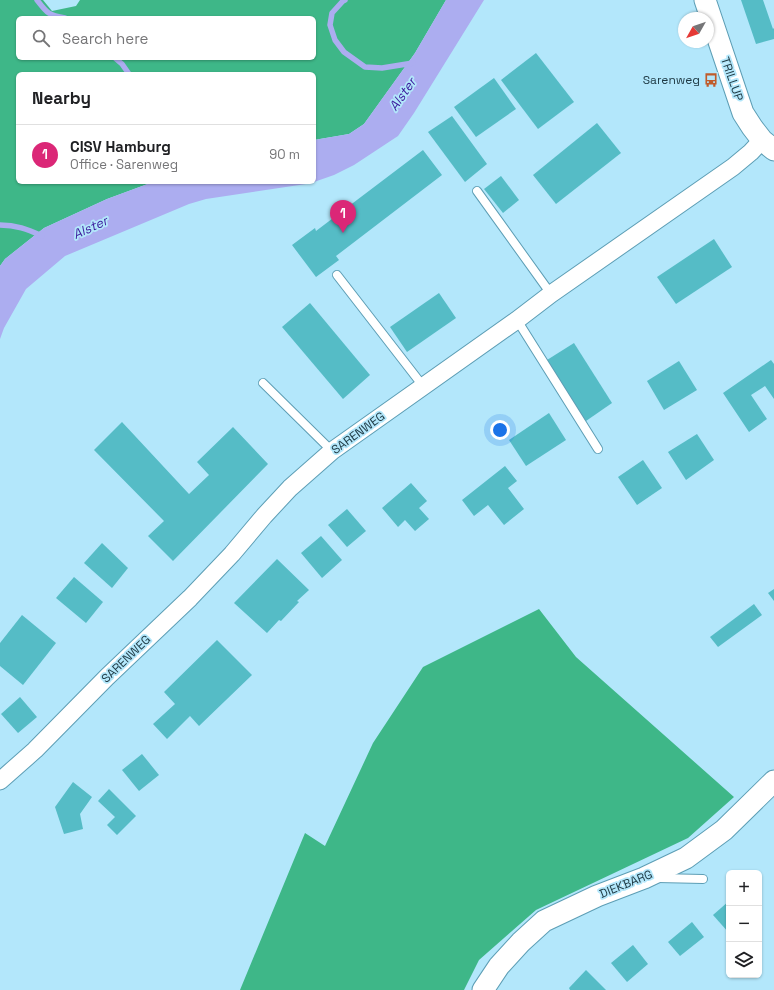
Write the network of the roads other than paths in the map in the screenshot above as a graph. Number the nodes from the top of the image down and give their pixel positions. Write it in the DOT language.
graph roads {
  1 [pos="705,0"];
  2 [pos="768,145"];
  3 [pos="477,191"];
  4 [pos="337,275"];
  5 [pos="551,294"];
  6 [pos="517,320"];
  7 [pos="263,383"];
  8 [pos="423,386"];
  9 [pos="598,449"];
  10 [pos="332,451"];
  11 [pos="0,781"];
  12 [pos="774,781"];
  13 [pos="644,878"];
  14 [pos="703,879"];
  15 [pos="483,990"];
  1 -- 2 [label="street, TRILLUP"];
  2 -- 5 [label="street, SARENWEG"];
  3 -- 5 [label="lane"];
  4 -- 8 [label="lane"];
  5 -- 6 [label="street, SARENWEG"];
  6 -- 8 [label="street, SARENWEG"];
  6 -- 9 [label="lane"];
  7 -- 10 [label="lane"];
  8 -- 10 [label="street, SARENWEG"];
  10 -- 11 [label="street, SARENWEG"];
  12 -- 13 [label="street, DIEKBARG"];
  13 -- 14 [label="lane"];
  13 -- 15 [label="street, DIEKBARG"];
}
